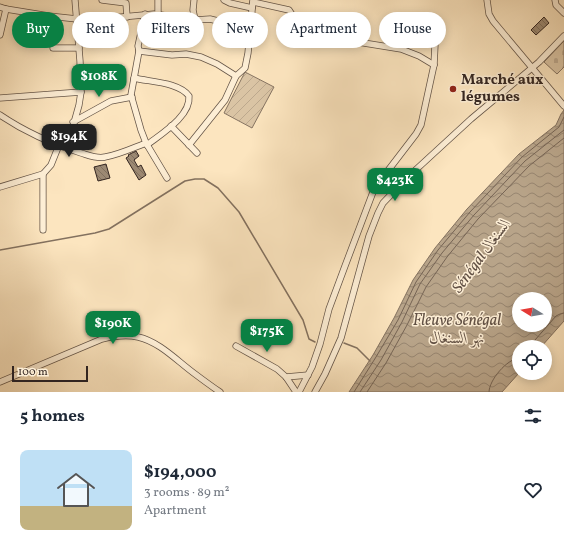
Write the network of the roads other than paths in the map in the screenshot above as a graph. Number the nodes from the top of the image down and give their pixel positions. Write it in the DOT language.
graph roads {
  1 [pos="75,0"];
  2 [pos="102,0"];
  3 [pos="158,0"];
  4 [pos="194,0"];
  5 [pos="224,0"];
  6 [pos="487,0"];
  7 [pos="555,0"];
  8 [pos="252,4"];
  9 [pos="3,8"];
  10 [pos="76,12"];
  11 [pos="127,12"];
  12 [pos="158,12"];
  13 [pos="193,12"];
  14 [pos="564,13"];
  15 [pos="72,19"];
  16 [pos="0,35"];
  17 [pos="564,36"];
  18 [pos="79,48"];
  19 [pos="138,48"];
  20 [pos="248,48"];
  21 [pos="435,48"];
  22 [pos="139,51"];
  23 [pos="434,65"];
  24 [pos="532,68"];
  25 [pos="236,76"];
  26 [pos="134,78"];
  27 [pos="81,92"];
  28 [pos="132,97"];
  29 [pos="0,98"];
  30 [pos="564,106"];
  31 [pos="0,115"];
  32 [pos="73,122"];
  33 [pos="171,126"];
  34 [pos="146,144"];
  35 [pos="59,145"];
  36 [pos="189,145"];
  37 [pos="66,148"];
  38 [pos="197,153"];
  39 [pos="43,174"];
  40 [pos="167,178"];
  41 [pos="0,186"];
  42 [pos="43,230"];
  43 [pos="236,346"];
  44 [pos="308,375"];
  45 [pos="286,377"];
  46 [pos="0,382"];
  47 [pos="220,392"];
  48 [pos="296,392"];
  49 [pos="299,392"];
  50 [pos="315,392"];
  1 -- 10 [label="street"];
  2 -- 11 [label="street"];
  3 -- 12 [label="street"];
  4 -- 13 [label="street"];
  5 -- 8 [label="street"];
  6 -- 24 [label="street"];
  7 -- 14 [label="street"];
  8 -- 23 [label="street"];
  9 -- 15 [label="street"];
  9 -- 16 [label="street"];
  17 -- 24 [label="street"];
  18 -- 27 [label="street"];
  19 -- 22 [label="street"];
  20 -- 25 [label="street"];
  21 -- 23 [label="street"];
  22 -- 25 [label="street"];
  22 -- 26 [label="street"];
  23 -- 44 [label="street"];
  24 -- 30 [label="street"];
  24 -- 50 [label="street"];
  25 -- 36 [label="street"];
  26 -- 28 [label="street"];
  26 -- 33 [label="street"];
  27 -- 29 [label="street"];
  27 -- 32 [label="street"];
  28 -- 32 [label="street"];
  28 -- 34 [label="street"];
  31 -- 35 [label="street"];
  32 -- 37 [label="street"];
  33 -- 34 [label="street"];
  33 -- 36 [label="street"];
  34 -- 37 [label="street"];
  34 -- 40 [label="street"];
  35 -- 37 [label="street"];
  35 -- 39 [label="street"];
  36 -- 38 [label="street"];
  39 -- 41 [label="street"];
  39 -- 42 [label="street"];
  43 -- 45 [label="street"];
  44 -- 45 [label="street"];
  44 -- 49 [label="street"];
  45 -- 48 [label="street"];
  46 -- 47 [label="street"];
}
